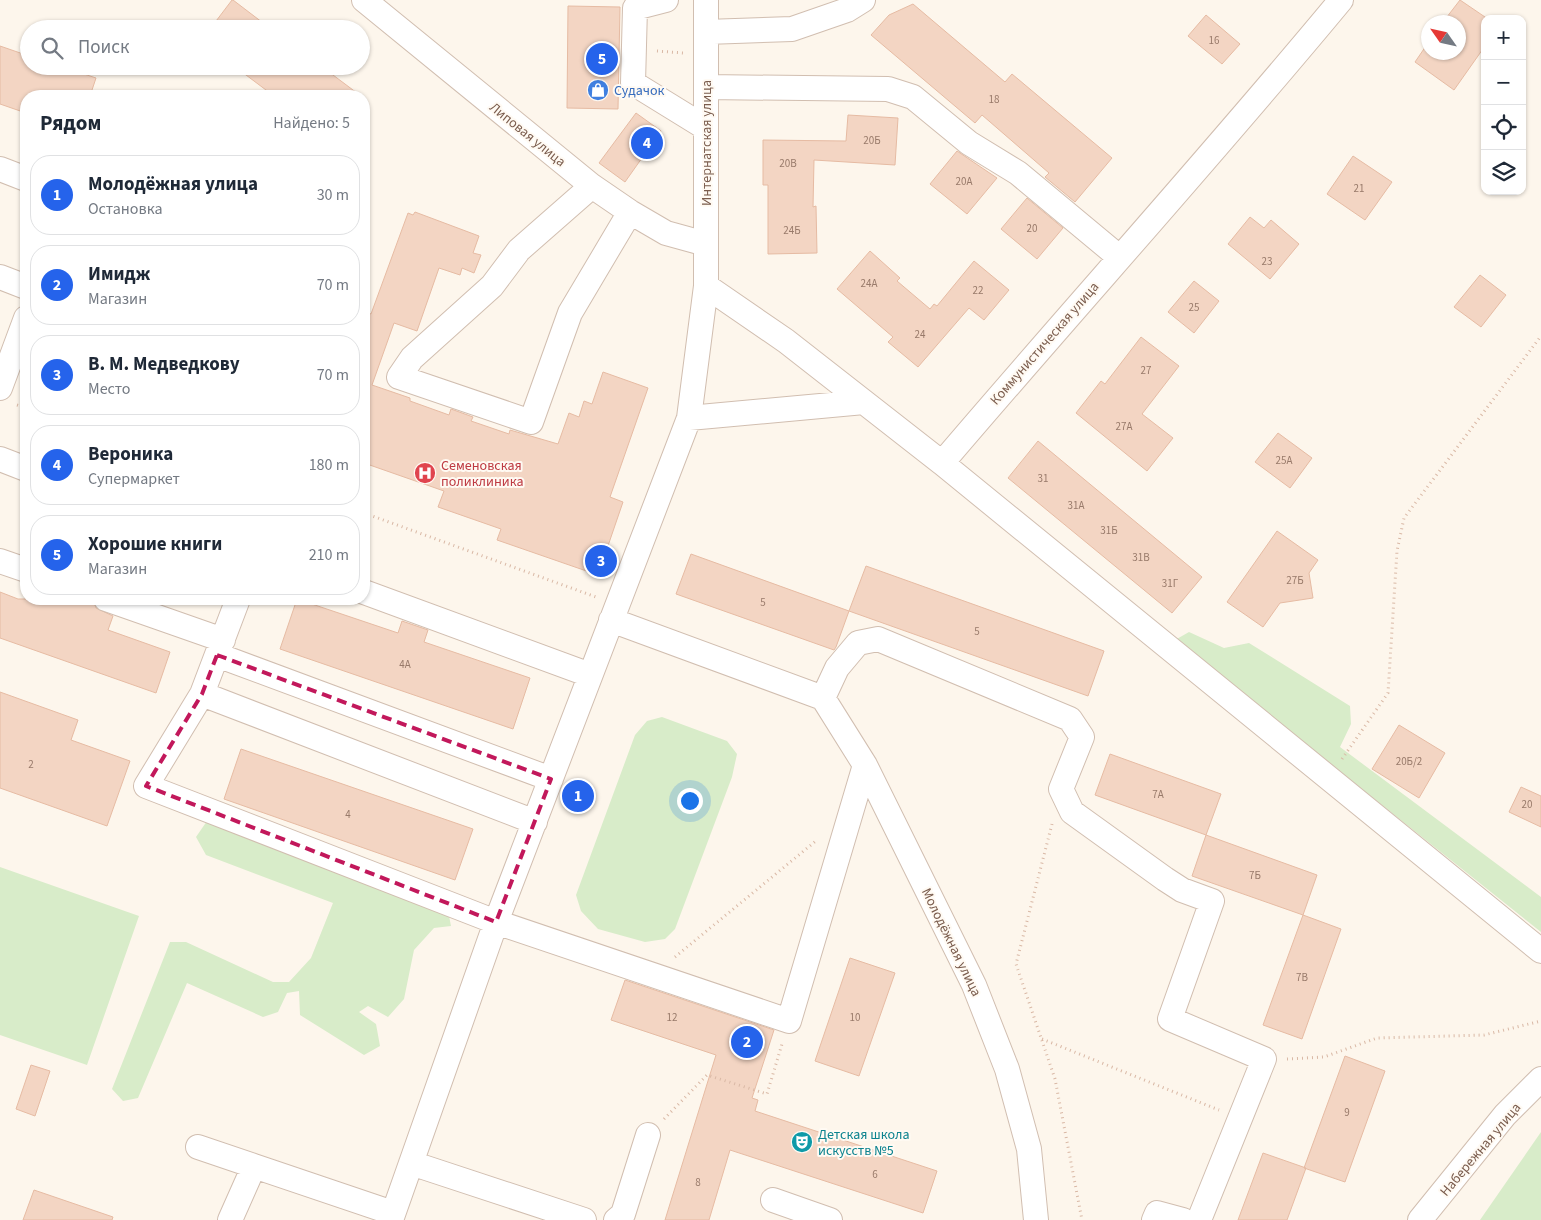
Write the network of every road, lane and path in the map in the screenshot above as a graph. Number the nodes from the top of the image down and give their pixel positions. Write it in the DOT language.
graph roads {
  1 [pos="364,0"];
  2 [pos="666,0"];
  3 [pos="706,0"];
  4 [pos="863,0"];
  5 [pos="1340,0"];
  6 [pos="706,43"];
  7 [pos="634,49"];
  8 [pos="706,87"];
  9 [pos="706,128"];
  10 [pos="0,169"];
  11 [pos="20,177"];
  12 [pos="592,186"];
  13 [pos="630,212"];
  14 [pos="706,244"];
  15 [pos="1119,257"];
  16 [pos="0,277"];
  17 [pos="20,285"];
  18 [pos="706,286"];
  19 [pos="20,334"];
  20 [pos="1541,336"];
  21 [pos="0,388"];
  22 [pos="864,402"];
  23 [pos="689,418"];
  24 [pos="0,459"];
  25 [pos="942,464"];
  26 [pos="20,467"];
  27 [pos="370,515"];
  28 [pos="0,561"];
  29 [pos="20,568"];
  30 [pos="370,594"];
  31 [pos="120,605"];
  32 [pos="236,605"];
  33 [pos="614,612"];
  34 [pos="220,647"];
  35 [pos="590,675"];
  36 [pos="202,694"];
  37 [pos="823,698"];
  38 [pos="865,765"];
  39 [pos="1329,778"];
  40 [pos="551,779"];
  41 [pos="1061,789"];
  42 [pos="535,822"];
  43 [pos="821,836"];
  44 [pos="496,922"];
  45 [pos="1541,951"];
  46 [pos="654,975"];
  47 [pos="789,1021"];
  48 [pos="1541,1021"];
  49 [pos="1041,1039"];
  50 [pos="1264,1059"];
  51 [pos="1541,1079"];
  52 [pos="1228,1113"];
  53 [pos="648,1135"];
  54 [pos="198,1147"];
  55 [pos="411,1163"];
  56 [pos="254,1166"];
  57 [pos="773,1200"];
  58 [pos="392,1216"];
  59 [pos="230,1220"];
  60 [pos="584,1220"];
  61 [pos="616,1220"];
  62 [pos="830,1220"];
  63 [pos="1036,1220"];
  64 [pos="1082,1220"];
  65 [pos="1154,1220"];
  66 [pos="1183,1220"];
  67 [pos="1199,1220"];
  68 [pos="1420,1220"];
  1 -- 12 [label="street, Липовая улица"];
  2 -- 7 [label="street"];
  3 -- 6 [label="street, Интернатская улица"];
  4 -- 6 [label="street"];
  5 -- 15 [label="street, Коммунистическая улица"];
  6 -- 7 [label="path"];
  6 -- 8 [label="street, Интернатская улица"];
  7 -- 9 [label="street"];
  8 -- 9 [label="street, Интернатская улица"];
  8 -- 15 [label="street"];
  9 -- 14 [label="street, Интернатская улица"];
  10 -- 11 [label="street"];
  12 -- 13 [label="street, Липовая улица"];
  12 -- 13 [label="street"];
  13 -- 14 [label="street, Липовая улица"];
  14 -- 18 [label="street, Интернатская улица"];
  15 -- 25 [label="street, Коммунистическая улица"];
  16 -- 17 [label="street"];
  18 -- 22 [label="street"];
  18 -- 23 [label="street, Интернатская улица"];
  19 -- 21 [label="street"];
  20 -- 39 [label="path"];
  22 -- 23 [label="street"];
  22 -- 25 [label="street"];
  23 -- 33 [label="street, Интернатская улица"];
  24 -- 26 [label="street"];
  25 -- 39 [label="street"];
  27 -- 33 [label="path"];
  28 -- 29 [label="street"];
  30 -- 35 [label="street"];
  31 -- 34 [label="street"];
  32 -- 34 [label="street"];
  33 -- 35 [label="street, Интернатская улица"];
  33 -- 37 [label="street"];
  34 -- 36 [label="street"];
  34 -- 40 [label="street"];
  35 -- 40 [label="street, Интернатская улица"];
  36 -- 42 [label="street"];
  36 -- 44 [label="street"];
  37 -- 38 [label="street, Молодёжная улица"];
  37 -- 41 [label="street"];
  38 -- 47 [label="street"];
  38 -- 63 [label="street, Молодёжная улица"];
  39 -- 45 [label="street"];
  40 -- 42 [label="street, Интернатская улица"];
  41 -- 49 [label="path"];
  41 -- 50 [label="street"];
  42 -- 44 [label="street, Интернатская улица"];
  43 -- 46 [label="path"];
  44 -- 46 [label="street"];
  44 -- 55 [label="street, Интернатская улица"];
  46 -- 47 [label="street"];
  47 -- 53 [label="path"];
  48 -- 50 [label="path"];
  49 -- 52 [label="path"];
  49 -- 64 [label="path"];
  50 -- 67 [label="street"];
  51 -- 68 [label="street, Набережная улица"];
  53 -- 61 [label="street"];
  54 -- 56 [label="street"];
  55 -- 58 [label="street, Интернатская улица"];
  55 -- 60 [label="street"];
  56 -- 58 [label="street"];
  56 -- 59 [label="street"];
  57 -- 62 [label="street"];
  65 -- 66 [label="street"];
}
